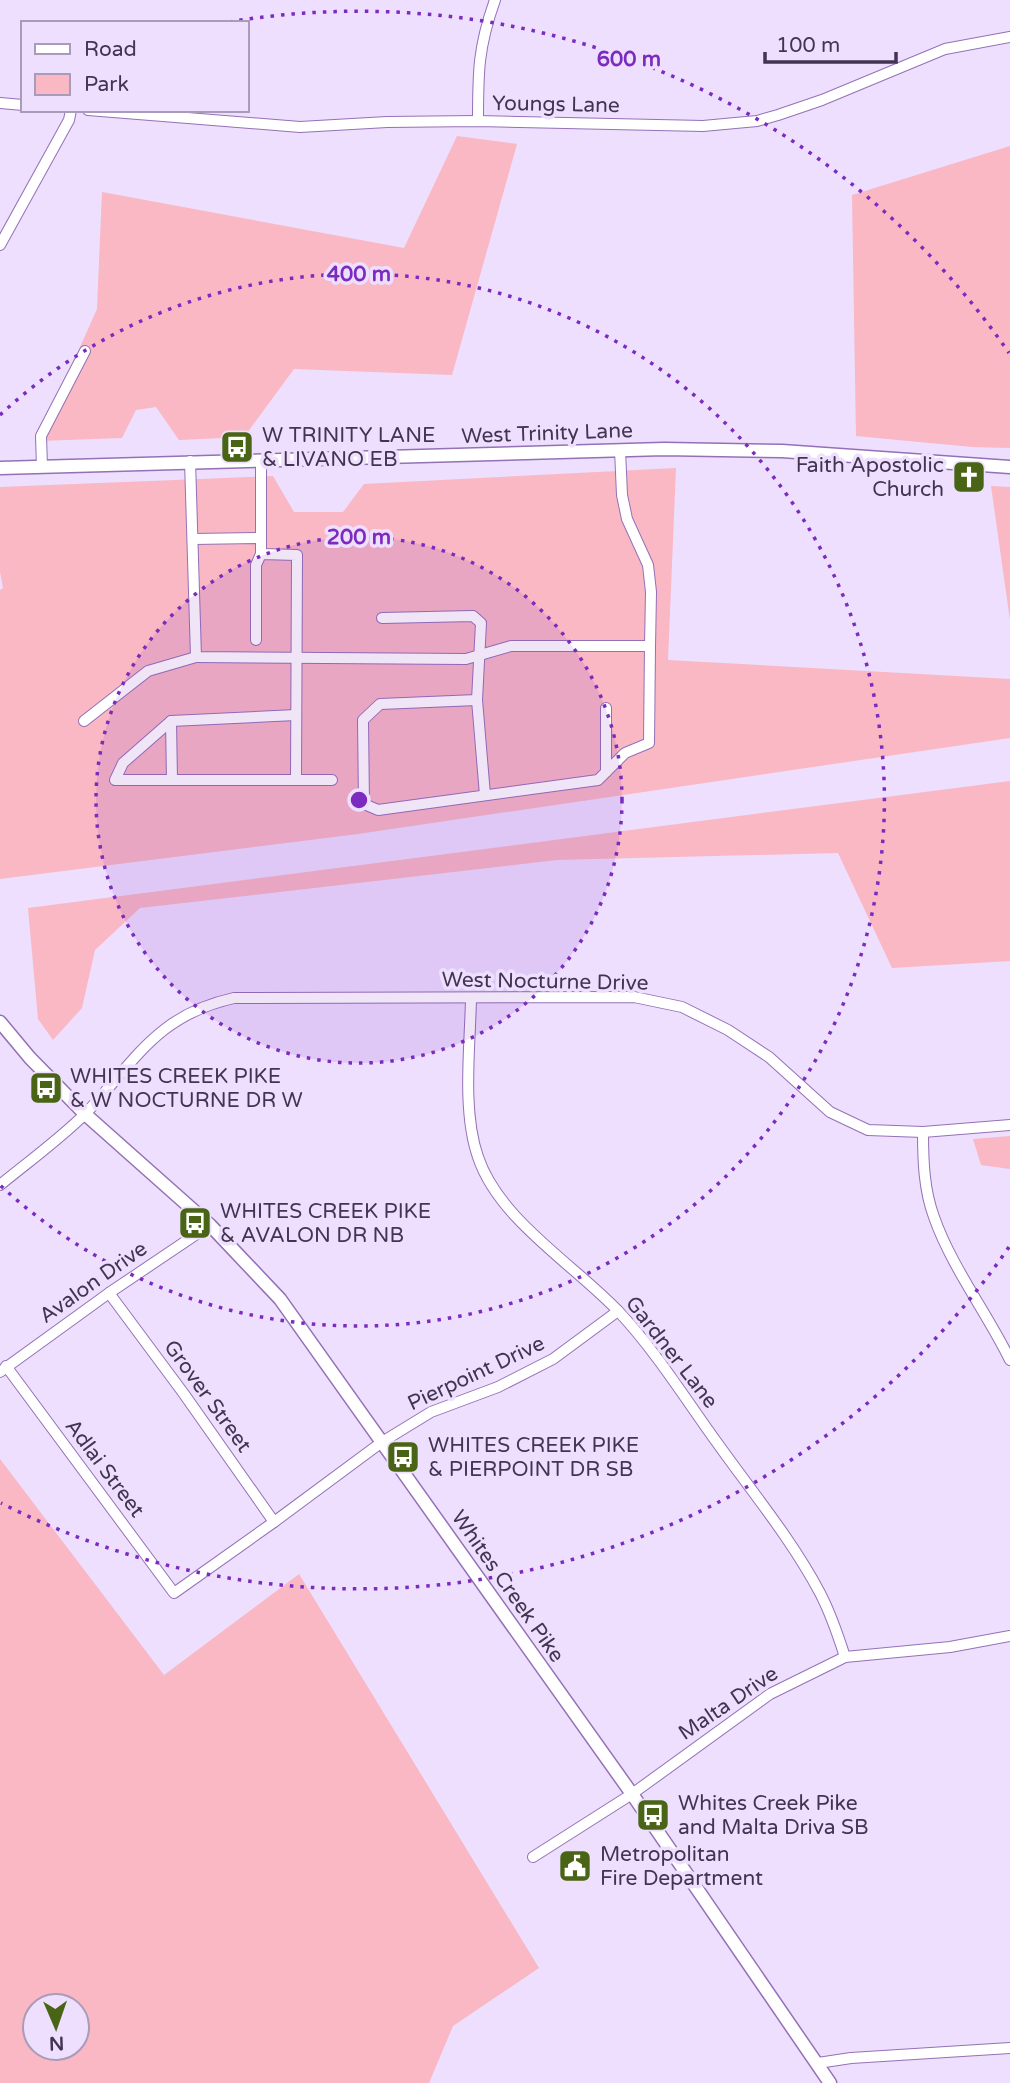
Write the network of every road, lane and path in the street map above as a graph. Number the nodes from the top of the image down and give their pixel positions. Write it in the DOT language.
graph roads {
  1 [pos="495,0"];
  2 [pos="1010,37"];
  3 [pos="0,103"];
  4 [pos="21,105"];
  5 [pos="71,112"];
  6 [pos="113,112"];
  7 [pos="478,121"];
  8 [pos="0,245"];
  9 [pos="85,351"];
  10 [pos="620,450"];
  11 [pos="261,460"];
  12 [pos="190,461"];
  13 [pos="43,467"];
  14 [pos="1010,467"];
  15 [pos="0,468"];
  16 [pos="261,538"];
  17 [pos="193,539"];
  18 [pos="261,554"];
  19 [pos="382,618"];
  20 [pos="256,640"];
  21 [pos="650,646"];
  22 [pos="478,656"];
  23 [pos="197,657"];
  24 [pos="295,658"];
  25 [pos="477,700"];
  26 [pos="606,708"];
  27 [pos="296,715"];
  28 [pos="84,721"];
  29 [pos="171,721"];
  30 [pos="606,772"];
  31 [pos="172,780"];
  32 [pos="296,780"];
  33 [pos="332,780"];
  34 [pos="485,795"];
  35 [pos="471,999"];
  36 [pos="0,1022"];
  37 [pos="85,1114"];
  38 [pos="1010,1125"];
  39 [pos="923,1132"];
  40 [pos="0,1185"];
  41 [pos="210,1225"];
  42 [pos="109,1293"];
  43 [pos="618,1311"];
  44 [pos="1010,1360"];
  45 [pos="3,1369"];
  46 [pos="382,1442"];
  47 [pos="274,1522"];
  48 [pos="174,1593"];
  49 [pos="1010,1636"];
  50 [pos="845,1657"];
  51 [pos="632,1794"];
  52 [pos="533,1857"];
  53 [pos="1010,2048"];
  54 [pos="818,2063"];
  55 [pos="830,2083"];
  1 -- 7 [label="street"];
  2 -- 7 [label="street, Youngs Lane"];
  3 -- 4 [label="street"];
  5 -- 8 [label="street"];
  6 -- 7 [label="street, Youngs Lane"];
  9 -- 13 [label="street"];
  10 -- 11 [label="main road, West Trinity Lane"];
  10 -- 14 [label="main road, West Trinity Lane"];
  10 -- 21 [label="street"];
  11 -- 12 [label="main road, West Trinity Lane"];
  11 -- 16 [label="street"];
  12 -- 13 [label="main road, West Trinity Lane"];
  12 -- 17 [label="street"];
  13 -- 15 [label="main road, West Trinity Lane"];
  16 -- 17 [label="street"];
  16 -- 18 [label="street"];
  17 -- 23 [label="street"];
  18 -- 20 [label="street"];
  18 -- 24 [label="street"];
  19 -- 22 [label="street"];
  21 -- 22 [label="street"];
  21 -- 30 [label="street"];
  22 -- 24 [label="street"];
  22 -- 25 [label="street"];
  23 -- 24 [label="street"];
  23 -- 28 [label="street"];
  24 -- 27 [label="street"];
  25 -- 34 [label="street"];
  25 -- 34 [label="street"];
  26 -- 30 [label="street"];
  27 -- 29 [label="street"];
  27 -- 32 [label="street"];
  29 -- 31 [label="street"];
  29 -- 31 [label="street"];
  30 -- 34 [label="street"];
  31 -- 32 [label="street"];
  32 -- 33 [label="street"];
  35 -- 37 [label="street, West Nocturne Drive"];
  35 -- 39 [label="street, West Nocturne Drive"];
  35 -- 43 [label="street, Gardner Lane"];
  36 -- 37 [label="main road, Whites Creek Pike"];
  37 -- 40 [label="street, West Nocturne Drive"];
  37 -- 41 [label="main road, Whites Creek Pike"];
  38 -- 39 [label="street, West Nocturne Drive"];
  39 -- 44 [label="street"];
  41 -- 42 [label="street, Avalon Drive"];
  41 -- 46 [label="main road, Whites Creek Pike"];
  42 -- 45 [label="street, Avalon Drive"];
  42 -- 47 [label="street, Grover Street"];
  43 -- 46 [label="street, Pierpoint Drive"];
  43 -- 50 [label="street, Gardner Lane"];
  45 -- 48 [label="street, Adlai Street"];
  46 -- 47 [label="street, Pierpoint Drive"];
  46 -- 51 [label="main road, Whites Creek Pike"];
  47 -- 48 [label="street, Pierpoint Drive"];
  49 -- 50 [label="street, Malta Drive"];
  50 -- 51 [label="street, Malta Drive"];
  51 -- 52 [label="street, Malta Drive"];
  51 -- 54 [label="main road, Whites Creek Pike"];
  53 -- 54 [label="street"];
  54 -- 55 [label="main road, Whites Creek Pike"];
}
